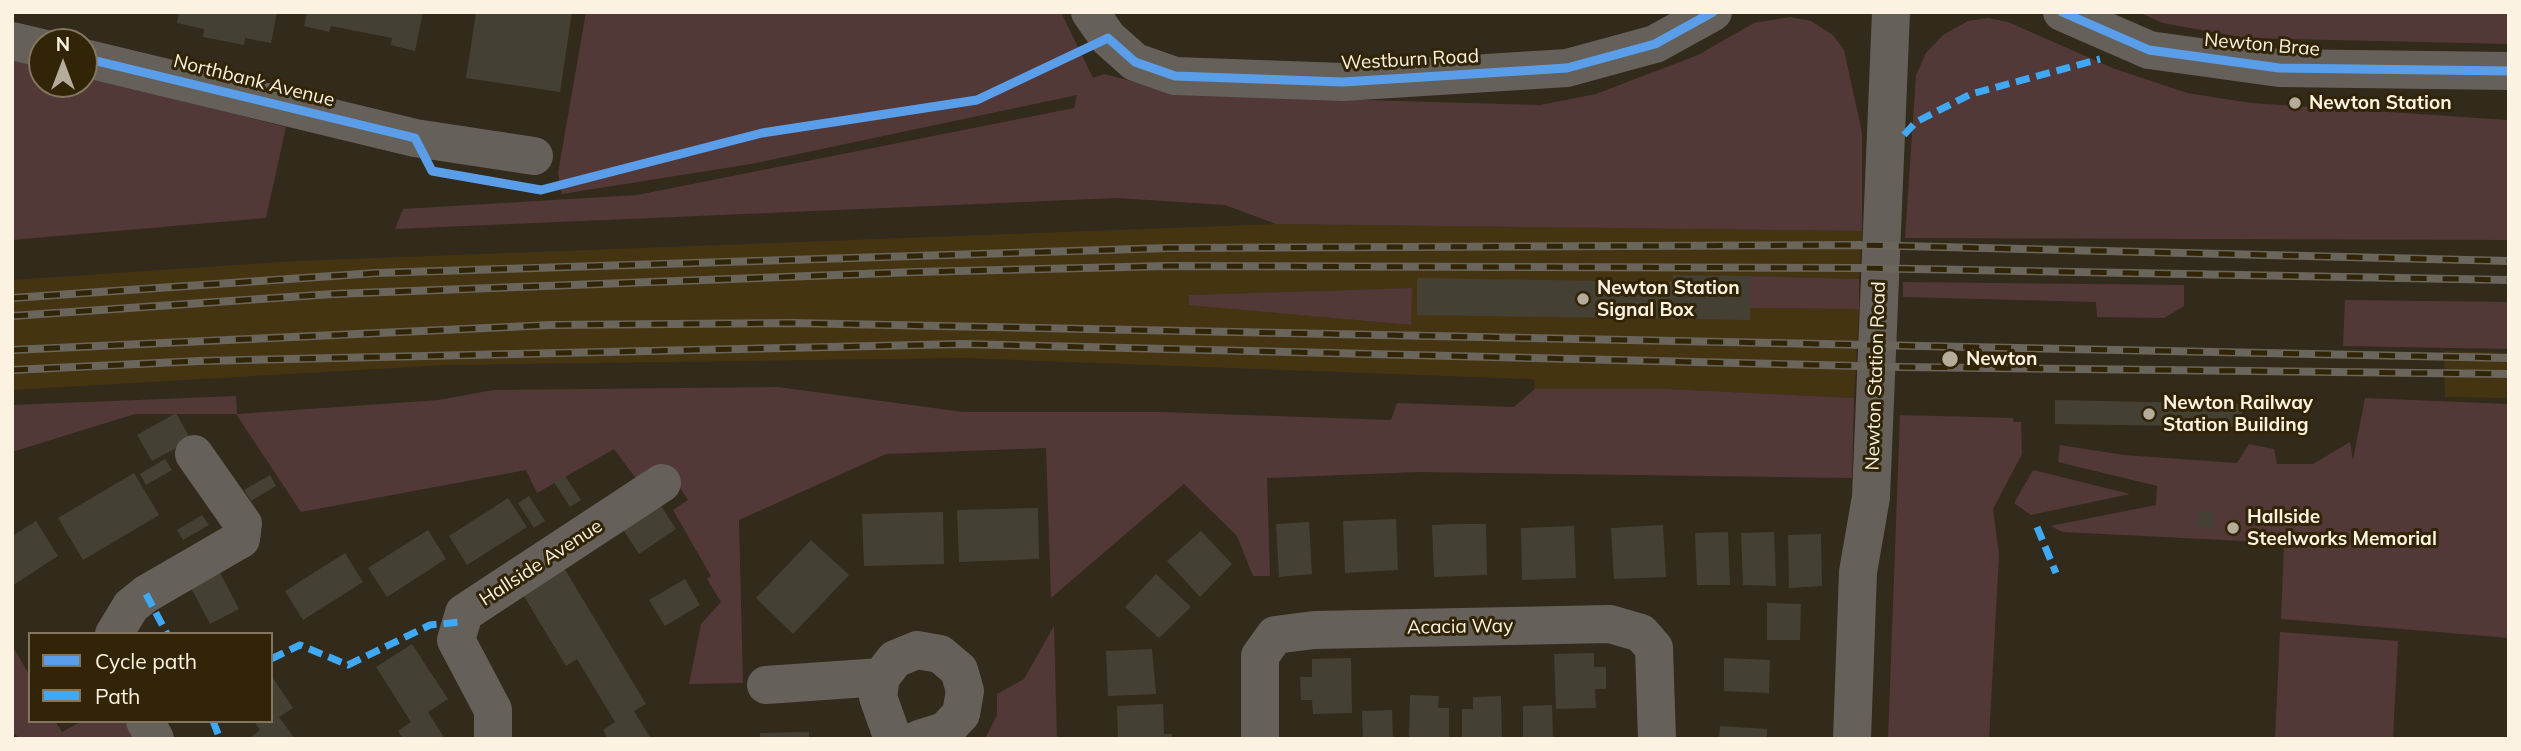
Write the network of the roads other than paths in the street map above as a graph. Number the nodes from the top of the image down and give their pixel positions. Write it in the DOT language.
graph roads {
  1 [pos="1090,12"];
  2 [pos="1713,12"];
  3 [pos="1891,12"];
  4 [pos="2062,12"];
  5 [pos="98,61"];
  6 [pos="2509,71"];
  7 [pos="534,156"];
  8 [pos="194,454"];
  9 [pos="662,484"];
  10 [pos="115,632"];
  11 [pos="881,677"];
  12 [pos="766,685"];
  13 [pos="146,723"];
  14 [pos="155,739"];
  15 [pos="493,739"];
  16 [pos="893,739"];
  17 [pos="919,739"];
  18 [pos="1260,739"];
  19 [pos="1657,739"];
  20 [pos="1852,739"];
  1 -- 2 [label="street, Westburn Road"];
  3 -- 20 [label="street, Newton Station Road"];
  4 -- 6 [label="street, Newton Brae"];
  5 -- 7 [label="street, Northbank Avenue"];
  8 -- 10 [label="street"];
  9 -- 15 [label="street, Hallside Avenue"];
  11 -- 12 [label="street"];
  11 -- 16 [label="street"];
  11 -- 17 [label="street"];
  13 -- 14 [label="street"];
  18 -- 19 [label="street, Acacia Way"];
}
